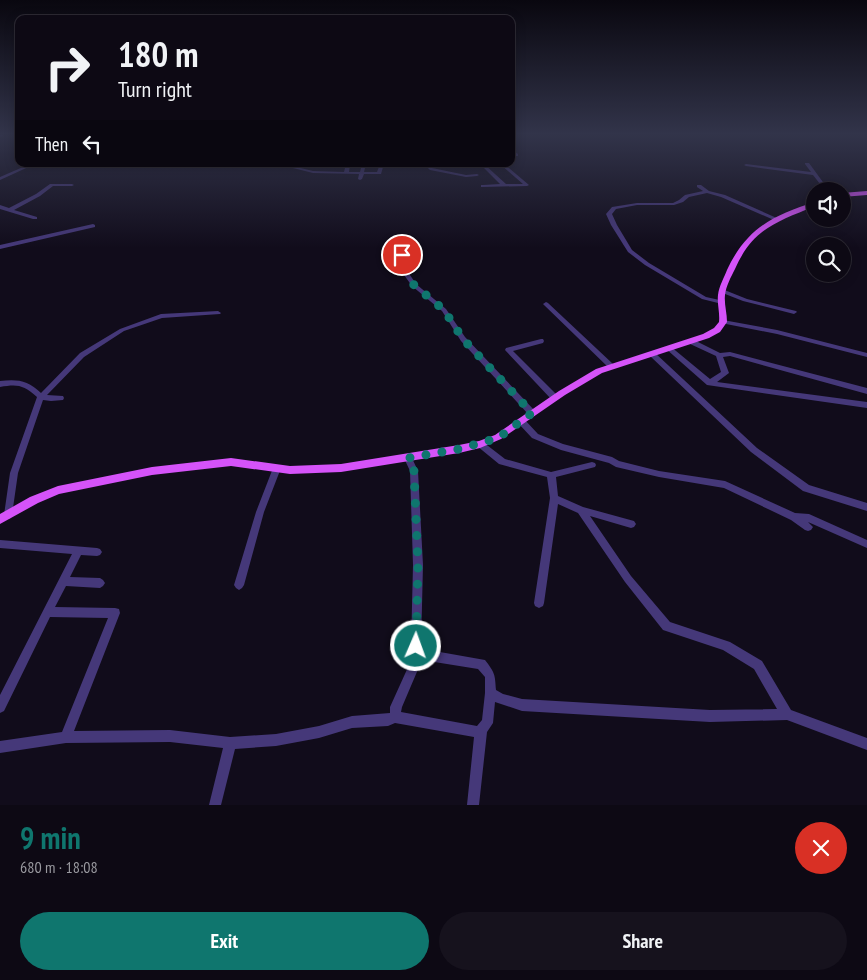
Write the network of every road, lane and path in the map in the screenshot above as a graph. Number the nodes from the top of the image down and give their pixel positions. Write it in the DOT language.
graph roads {
  1 [pos="14,173"];
  2 [pos="318,173"];
  3 [pos="346,173"];
  4 [pos="362,173"];
  5 [pos="379,173"];
  6 [pos="448,173"];
  7 [pos="491,173"];
  8 [pos="512,173"];
  9 [pos="770,173"];
  10 [pos="813,173"];
  11 [pos="332,174"];
  12 [pos="477,175"];
  13 [pos="815,176"];
  14 [pos="0,179"];
  15 [pos="360,180"];
  16 [pos="378,180"];
  17 [pos="820,182"];
  18 [pos="72,185"];
  19 [pos="504,185"];
  20 [pos="483,186"];
  21 [pos="699,186"];
  22 [pos="707,192"];
  23 [pos="867,193"];
  24 [pos="851,194"];
  25 [pos="0,207"];
  26 [pos="806,207"];
  27 [pos="11,209"];
  28 [pos="35,218"];
  29 [pos="776,219"];
  30 [pos="93,226"];
  31 [pos="0,247"];
  32 [pos="394,247"];
  33 [pos="722,291"];
  34 [pos="722,302"];
  35 [pos="546,304"];
  36 [pos="794,312"];
  37 [pos="218,313"];
  38 [pos="723,322"];
  39 [pos="541,341"];
  40 [pos="690,342"];
  41 [pos="668,348"];
  42 [pos="652,354"];
  43 [pos="867,355"];
  44 [pos="719,356"];
  45 [pos="611,366"];
  46 [pos="710,383"];
  47 [pos="0,384"];
  48 [pos="867,391"];
  49 [pos="40,398"];
  50 [pos="60,398"];
  51 [pos="555,398"];
  52 [pos="867,405"];
  53 [pos="532,413"];
  54 [pos="521,421"];
  55 [pos="480,444"];
  56 [pos="408,458"];
  57 [pos="592,465"];
  58 [pos="277,468"];
  59 [pos="551,475"];
  60 [pos="554,498"];
  61 [pos="867,507"];
  62 [pos="581,510"];
  63 [pos="4,517"];
  64 [pos="794,517"];
  65 [pos="631,524"];
  66 [pos="808,527"];
  67 [pos="0,544"];
  68 [pos="867,544"];
  69 [pos="78,551"];
  70 [pos="97,552"];
  71 [pos="63,581"];
  72 [pos="100,583"];
  73 [pos="239,585"];
  74 [pos="538,603"];
  75 [pos="47,612"];
  76 [pos="419,654"];
  77 [pos="491,693"];
  78 [pos="0,708"];
  79 [pos="787,714"];
  80 [pos="395,717"];
  81 [pos="481,730"];
  82 [pos="66,737"];
  83 [pos="230,743"];
  84 [pos="867,744"];
  85 [pos="0,746"];
  86 [pos="215,805"];
  87 [pos="473,805"];
  1 -- 14 [label="street"];
  2 -- 11 [label="street"];
  3 -- 4 [label="street"];
  3 -- 11 [label="street"];
  4 -- 5 [label="street"];
  4 -- 15 [label="street"];
  5 -- 16 [label="street"];
  6 -- 12 [label="street"];
  7 -- 19 [label="street"];
  8 -- 19 [label="street"];
  9 -- 13 [label="street"];
  10 -- 13 [label="street"];
  13 -- 17 [label="street"];
  18 -- 27 [label="street"];
  19 -- 20 [label="street"];
  21 -- 22 [label="street"];
  22 -- 29 [label="street"];
  22 -- 34 [label="street"];
  23 -- 24 [label="main road"];
  25 -- 27 [label="street"];
  26 -- 29 [label="main road"];
  27 -- 28 [label="street"];
  29 -- 33 [label="main road"];
  30 -- 31 [label="street"];
  32 -- 53 [label="street"];
  33 -- 34 [label="main road"];
  33 -- 36 [label="street"];
  34 -- 38 [label="main road"];
  35 -- 45 [label="street"];
  37 -- 49 [label="street"];
  38 -- 40 [label="main road"];
  38 -- 43 [label="street"];
  39 -- 51 [label="street"];
  40 -- 41 [label="main road"];
  40 -- 44 [label="street"];
  41 -- 42 [label="main road"];
  41 -- 46 [label="street"];
  42 -- 45 [label="main road"];
  42 -- 61 [label="street"];
  44 -- 46 [label="street"];
  44 -- 48 [label="street"];
  45 -- 51 [label="main road"];
  46 -- 52 [label="street"];
  47 -- 49 [label="street"];
  49 -- 50 [label="street"];
  49 -- 63 [label="street"];
  51 -- 53 [label="main road"];
  53 -- 54 [label="main road"];
  54 -- 55 [label="main road"];
  54 -- 64 [label="street"];
  55 -- 56 [label="main road"];
  55 -- 59 [label="street"];
  56 -- 58 [label="main road"];
  56 -- 76 [label="street"];
  57 -- 59 [label="street"];
  58 -- 63 [label="main road"];
  58 -- 73 [label="street"];
  59 -- 60 [label="street"];
  60 -- 62 [label="street"];
  60 -- 74 [label="street"];
  62 -- 65 [label="street"];
  62 -- 79 [label="street"];
  64 -- 66 [label="street"];
  64 -- 68 [label="street"];
  67 -- 69 [label="street"];
  69 -- 70 [label="street"];
  69 -- 71 [label="street"];
  71 -- 72 [label="street"];
  71 -- 75 [label="street"];
  75 -- 78 [label="street"];
  75 -- 82 [label="street"];
  76 -- 77 [label="street"];
  76 -- 80 [label="street"];
  77 -- 79 [label="street"];
  77 -- 81 [label="street"];
  79 -- 84 [label="street"];
  80 -- 81 [label="street"];
  80 -- 83 [label="street"];
  81 -- 87 [label="street"];
  82 -- 83 [label="street"];
  82 -- 85 [label="street"];
  83 -- 86 [label="street"];
}
